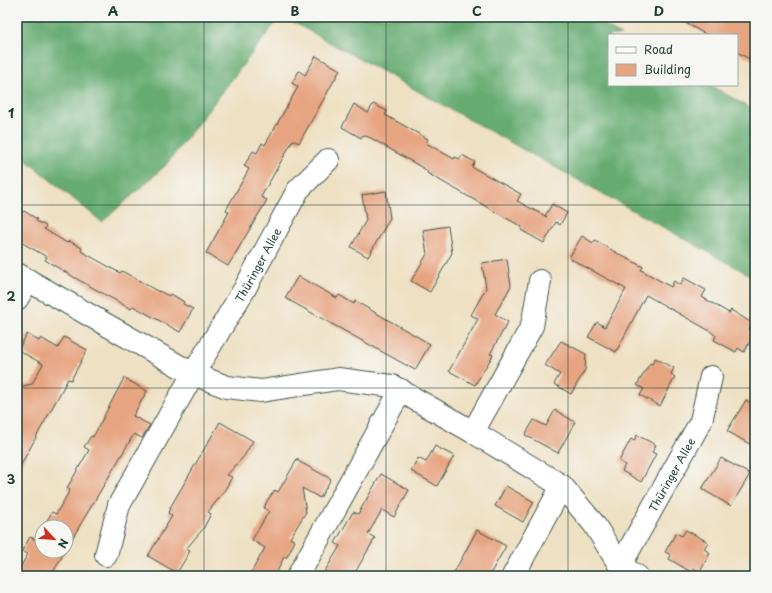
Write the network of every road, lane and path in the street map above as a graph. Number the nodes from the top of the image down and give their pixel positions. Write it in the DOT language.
graph roads {
  1 [pos="328,160"];
  2 [pos="22,277"];
  3 [pos="540,281"];
  4 [pos="17,299"];
  5 [pos="193,374"];
  6 [pos="710,377"];
  7 [pos="401,390"];
  8 [pos="473,432"];
  9 [pos="562,486"];
  10 [pos="106,555"];
  11 [pos="629,571"];
  12 [pos="298,576"];
  13 [pos="513,576"];
  1 -- 5 [label="street, Thüringer Allee"];
  2 -- 4 [label="street, Thüringer Allee"];
  2 -- 5 [label="street, Thüringer Allee"];
  3 -- 8 [label="street"];
  5 -- 7 [label="street, Thüringer Allee"];
  5 -- 10 [label="street, Thüringer Allee"];
  6 -- 11 [label="street, Thüringer Allee"];
  7 -- 8 [label="street, Thüringer Allee"];
  7 -- 12 [label="street"];
  8 -- 9 [label="street, Thüringer Allee"];
  9 -- 11 [label="street, Thüringer Allee"];
  9 -- 13 [label="street"];
}
